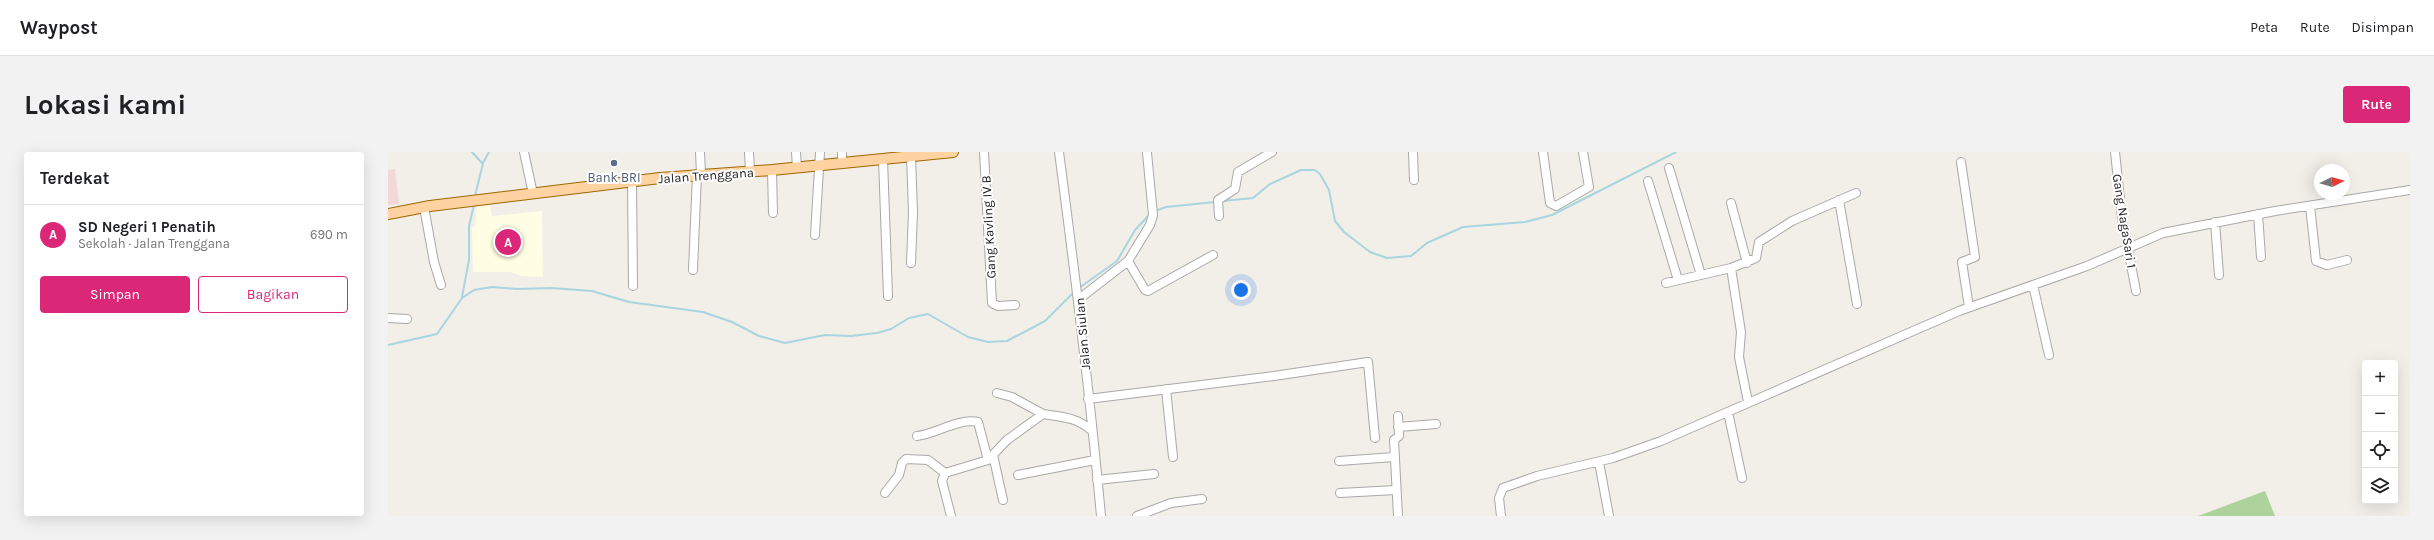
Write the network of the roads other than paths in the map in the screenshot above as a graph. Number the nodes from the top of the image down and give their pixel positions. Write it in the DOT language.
graph roads {
  1 [pos="524,152"];
  2 [pos="700,152"];
  3 [pos="748,152"];
  4 [pos="796,152"];
  5 [pos="820,152"];
  6 [pos="842,152"];
  7 [pos="946,152"];
  8 [pos="984,152"];
  9 [pos="1059,152"];
  10 [pos="1272,152"];
  11 [pos="1413,152"];
  12 [pos="1543,152"];
  13 [pos="1583,152"];
  14 [pos="2114,152"];
  15 [pos="1147,153"];
  16 [pos="912,155"];
  17 [pos="883,160"];
  18 [pos="1961,162"];
  19 [pos="842,164"];
  20 [pos="820,166"];
  21 [pos="797,168"];
  22 [pos="1669,168"];
  23 [pos="772,170"];
  24 [pos="750,172"];
  25 [pos="699,174"];
  26 [pos="1414,180"];
  27 [pos="1648,181"];
  28 [pos="632,182"];
  29 [pos="2410,190"];
  30 [pos="1856,193"];
  31 [pos="533,194"];
  32 [pos="1839,200"];
  33 [pos="1732,203"];
  34 [pos="2310,206"];
  35 [pos="424,207"];
  36 [pos="773,213"];
  37 [pos="388,214"];
  38 [pos="2258,214"];
  39 [pos="1219,216"];
  40 [pos="2215,222"];
  41 [pos="815,235"];
  42 [pos="2127,247"];
  43 [pos="1213,255"];
  44 [pos="2261,257"];
  45 [pos="2347,260"];
  46 [pos="1128,261"];
  47 [pos="911,263"];
  48 [pos="1747,263"];
  49 [pos="1731,268"];
  50 [pos="693,270"];
  51 [pos="1701,275"];
  52 [pos="2219,275"];
  53 [pos="1678,280"];
  54 [pos="1666,283"];
  55 [pos="440,285"];
  56 [pos="2033,285"];
  57 [pos="633,286"];
  58 [pos="2136,291"];
  59 [pos="888,296"];
  60 [pos="1079,299"];
  61 [pos="1857,304"];
  62 [pos="1015,305"];
  63 [pos="1969,307"];
  64 [pos="388,318"];
  65 [pos="407,319"];
  66 [pos="2050,354"];
  67 [pos="1166,389"];
  68 [pos="997,393"];
  69 [pos="1088,402"];
  70 [pos="1748,402"];
  71 [pos="1728,412"];
  72 [pos="1043,414"];
  73 [pos="1398,416"];
  74 [pos="1436,424"];
  75 [pos="1090,426"];
  76 [pos="1398,427"];
  77 [pos="917,436"];
  78 [pos="1375,438"];
  79 [pos="990,457"];
  80 [pos="1173,457"];
  81 [pos="1394,457"];
  82 [pos="1095,460"];
  83 [pos="1338,461"];
  84 [pos="1599,462"];
  85 [pos="946,473"];
  86 [pos="1154,474"];
  87 [pos="1018,475"];
  88 [pos="1742,478"];
  89 [pos="1097,480"];
  90 [pos="1396,490"];
  91 [pos="885,493"];
  92 [pos="1340,493"];
  93 [pos="1003,500"];
  94 [pos="1202,500"];
  95 [pos="951,516"];
  96 [pos="1101,516"];
  97 [pos="1137,516"];
  98 [pos="1398,516"];
  99 [pos="1501,516"];
  100 [pos="1609,516"];
  1 -- 31 [label="street"];
  2 -- 25 [label="street"];
  3 -- 24 [label="street"];
  4 -- 21 [label="street"];
  5 -- 20 [label="street"];
  6 -- 19 [label="street"];
  7 -- 16 [label="main road, Jalan Trenggana"];
  8 -- 62 [label="street, Gang Kavling IV B"];
  9 -- 60 [label="street, Jalan Siulan"];
  10 -- 39 [label="street"];
  11 -- 26 [label="street"];
  12 -- 13 [label="street"];
  14 -- 42 [label="street, Gang NagaSari 1"];
  15 -- 46 [label="street"];
  16 -- 17 [label="main road, Jalan Trenggana"];
  16 -- 47 [label="street"];
  17 -- 19 [label="main road, Jalan Trenggana"];
  17 -- 59 [label="street"];
  18 -- 63 [label="street"];
  19 -- 20 [label="main road, Jalan Trenggana"];
  20 -- 21 [label="main road, Jalan Trenggana"];
  20 -- 41 [label="street"];
  21 -- 23 [label="main road, Jalan Trenggana"];
  22 -- 51 [label="street"];
  23 -- 24 [label="main road, Jalan Trenggana"];
  23 -- 36 [label="street"];
  24 -- 25 [label="main road, Jalan Trenggana"];
  25 -- 28 [label="main road, Jalan Trenggana"];
  25 -- 50 [label="street"];
  27 -- 53 [label="street"];
  28 -- 31 [label="main road, Jalan Trenggana"];
  28 -- 57 [label="street"];
  29 -- 34 [label="street"];
  30 -- 32 [label="street"];
  31 -- 35 [label="main road, Jalan Trenggana"];
  32 -- 48 [label="street"];
  32 -- 61 [label="street"];
  33 -- 48 [label="street"];
  34 -- 38 [label="street"];
  34 -- 45 [label="street"];
  35 -- 37 [label="main road, Jalan Trenggana"];
  35 -- 55 [label="street"];
  38 -- 40 [label="street"];
  38 -- 44 [label="street"];
  40 -- 42 [label="street"];
  40 -- 52 [label="street"];
  42 -- 56 [label="street"];
  42 -- 58 [label="street, Gang NagaSari 1"];
  43 -- 46 [label="street"];
  46 -- 60 [label="street"];
  48 -- 49 [label="street"];
  49 -- 51 [label="street"];
  49 -- 70 [label="street"];
  51 -- 53 [label="street"];
  53 -- 54 [label="street"];
  56 -- 63 [label="street"];
  56 -- 66 [label="street"];
  60 -- 69 [label="street, Jalan Siulan"];
  63 -- 70 [label="street"];
  64 -- 65 [label="street"];
  67 -- 69 [label="street"];
  67 -- 78 [label="street"];
  67 -- 80 [label="street"];
  68 -- 72 [label="street"];
  69 -- 75 [label="street, Jalan Siulan"];
  70 -- 71 [label="street"];
  71 -- 84 [label="street"];
  71 -- 88 [label="street"];
  72 -- 75 [label="street"];
  72 -- 79 [label="street"];
  73 -- 76 [label="street"];
  74 -- 76 [label="street"];
  75 -- 82 [label="street, Jalan Siulan"];
  76 -- 81 [label="street"];
  77 -- 79 [label="street"];
  79 -- 85 [label="street"];
  79 -- 93 [label="street"];
  81 -- 83 [label="street"];
  81 -- 90 [label="street"];
  82 -- 87 [label="street"];
  82 -- 89 [label="street, Jalan Siulan"];
  84 -- 99 [label="street"];
  84 -- 100 [label="street"];
  85 -- 91 [label="street"];
  85 -- 95 [label="street"];
  86 -- 89 [label="street"];
  89 -- 96 [label="street, Jalan Siulan"];
  90 -- 92 [label="street"];
  90 -- 98 [label="street"];
  94 -- 97 [label="street"];
}
